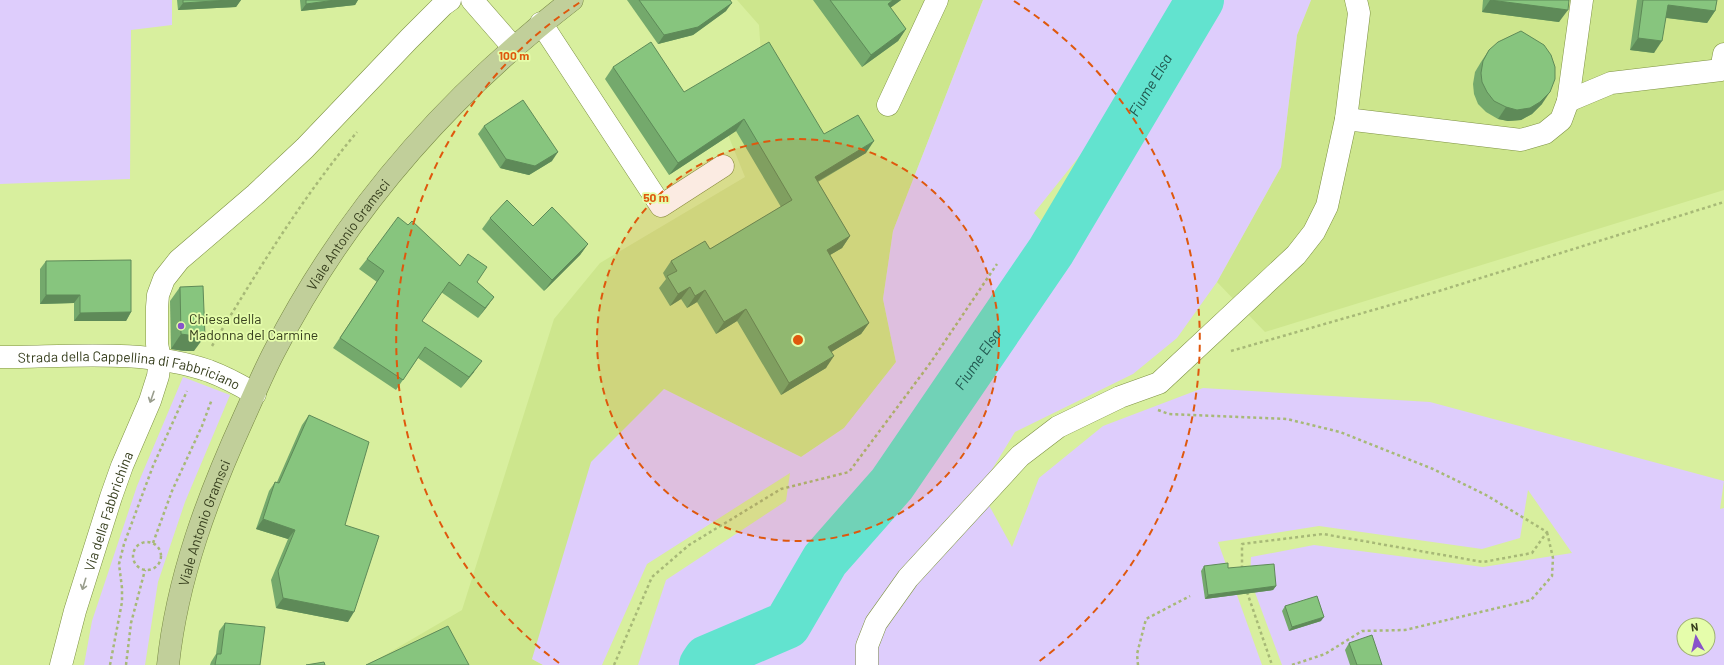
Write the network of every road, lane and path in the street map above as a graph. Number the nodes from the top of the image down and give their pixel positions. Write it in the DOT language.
graph roads {
  1 [pos="450,0"];
  2 [pos="472,0"];
  3 [pos="572,0"];
  4 [pos="937,0"];
  5 [pos="1356,0"];
  6 [pos="1582,0"];
  7 [pos="541,24"];
  8 [pos="513,47"];
  9 [pos="1724,54"];
  10 [pos="1568,101"];
  11 [pos="888,105"];
  12 [pos="1346,119"];
  13 [pos="360,129"];
  14 [pos="723,166"];
  15 [pos="1724,202"];
  16 [pos="997,264"];
  17 [pos="1225,354"];
  18 [pos="0,357"];
  19 [pos="160,359"];
  20 [pos="199,368"];
  21 [pos="219,375"];
  22 [pos="255,394"];
  23 [pos="1120,397"];
  24 [pos="1547,532"];
  25 [pos="153,543"];
  26 [pos="145,570"];
  27 [pos="1242,576"];
  28 [pos="1247,591"];
  29 [pos="1190,596"];
  30 [pos="61,665"];
  31 [pos="110,665"];
  32 [pos="126,665"];
  33 [pos="168,665"];
  34 [pos="614,665"];
  35 [pos="867,665"];
  36 [pos="1138,665"];
  37 [pos="1272,665"];
  38 [pos="1292,665"];
  1 -- 19 [label="street, Via della Fabbrichina"];
  2 -- 8 [label="street"];
  3 -- 7 [label="main road, Viale Antonio Gramsci"];
  4 -- 11 [label="street"];
  5 -- 12 [label="street"];
  6 -- 10 [label="street"];
  7 -- 8 [label="main road, Viale Antonio Gramsci"];
  7 -- 14 [label="street"];
  8 -- 22 [label="main road, Viale Antonio Gramsci"];
  9 -- 10 [label="street"];
  10 -- 12 [label="street"];
  12 -- 23 [label="street"];
  13 -- 20 [label="path"];
  15 -- 17 [label="path"];
  16 -- 34 [label="path"];
  18 -- 19 [label="street, Strada della Cappellina di Fabbriciano"];
  19 -- 20 [label="street, Strada della Cappellina di Fabbriciano"];
  19 -- 30 [label="street, Via della Fabbrichina, one-way"];
  20 -- 21 [label="street, Strada della Cappellina di Fabbriciano"];
  20 -- 31 [label="path"];
  21 -- 22 [label="street, Strada della Cappellina di Fabbriciano"];
  21 -- 25 [label="path"];
  22 -- 33 [label="main road, Viale Antonio Gramsci"];
  23 -- 24 [label="path"];
  23 -- 35 [label="street"];
  24 -- 27 [label="path"];
  24 -- 38 [label="path"];
  25 -- 26 [label="path"];
  25 -- 26 [label="path"];
  26 -- 32 [label="path"];
  28 -- 37 [label="path"];
  29 -- 36 [label="path"];
}
